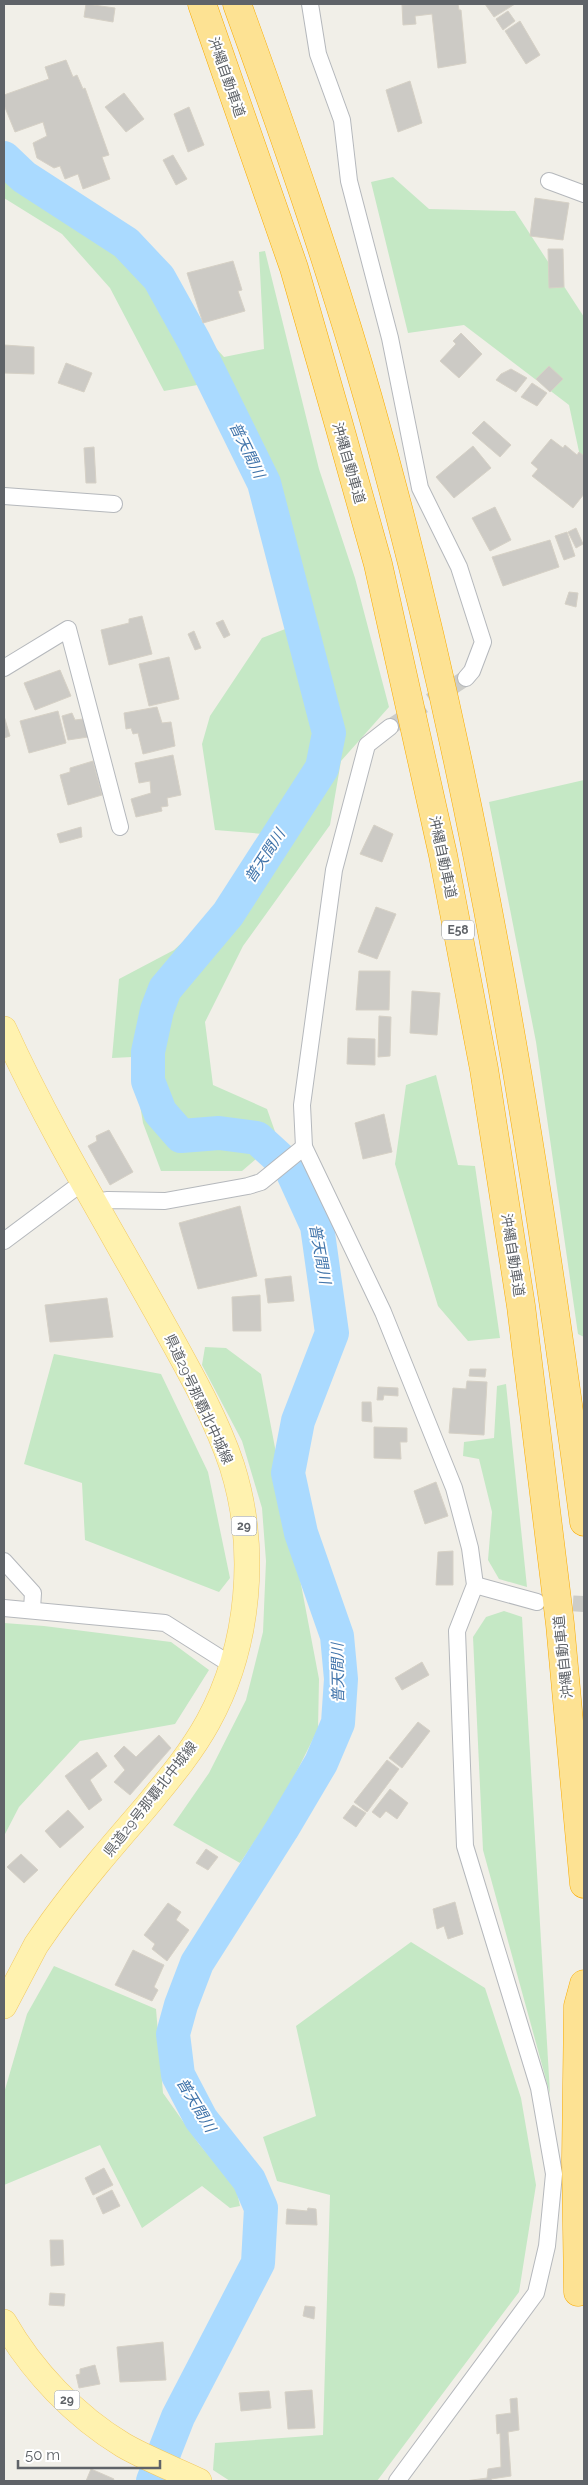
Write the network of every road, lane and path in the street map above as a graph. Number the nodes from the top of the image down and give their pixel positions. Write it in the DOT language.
graph roads {
  1 [pos="202,4"];
  2 [pos="237,4"];
  3 [pos="310,4"];
  4 [pos="549,181"];
  5 [pos="584,194"];
  6 [pos="4,496"];
  7 [pos="114,504"];
  8 [pos="4,668"];
  9 [pos="466,678"];
  10 [pos="390,727"];
  11 [pos="120,827"];
  12 [pos="4,1029"];
  13 [pos="303,1148"];
  14 [pos="89,1192"];
  15 [pos="4,1241"];
  16 [pos="584,1522"];
  17 [pos="4,1561"];
  18 [pos="475,1585"];
  19 [pos="537,1602"];
  20 [pos="4,1608"];
  21 [pos="32,1609"];
  22 [pos="233,1666"];
  23 [pos="584,1884"];
  24 [pos="584,1984"];
  25 [pos="4,2006"];
  26 [pos="578,2292"];
  27 [pos="4,2322"];
  28 [pos="199,2481"];
  29 [pos="397,2481"];
  1 -- 23 [label="highway, 沖縄自動車道 / E58"];
  2 -- 16 [label="highway, E58"];
  3 -- 9 [label="street"];
  4 -- 5 [label="street"];
  6 -- 7 [label="street"];
  8 -- 11 [label="street"];
  10 -- 13 [label="street"];
  12 -- 14 [label="main road, 県道29号那覇北中城線 / 29"];
  13 -- 14 [label="street"];
  13 -- 18 [label="street"];
  14 -- 15 [label="street"];
  14 -- 22 [label="main road, 県道29号那覇北中城線 / 29"];
  17 -- 21 [label="street"];
  18 -- 19 [label="street"];
  18 -- 29 [label="street"];
  20 -- 21 [label="street"];
  21 -- 22 [label="street"];
  22 -- 25 [label="main road, 県道29号那覇北中城線 / 29"];
  24 -- 26 [label="highway"];
  27 -- 28 [label="main road, 29"];
}
